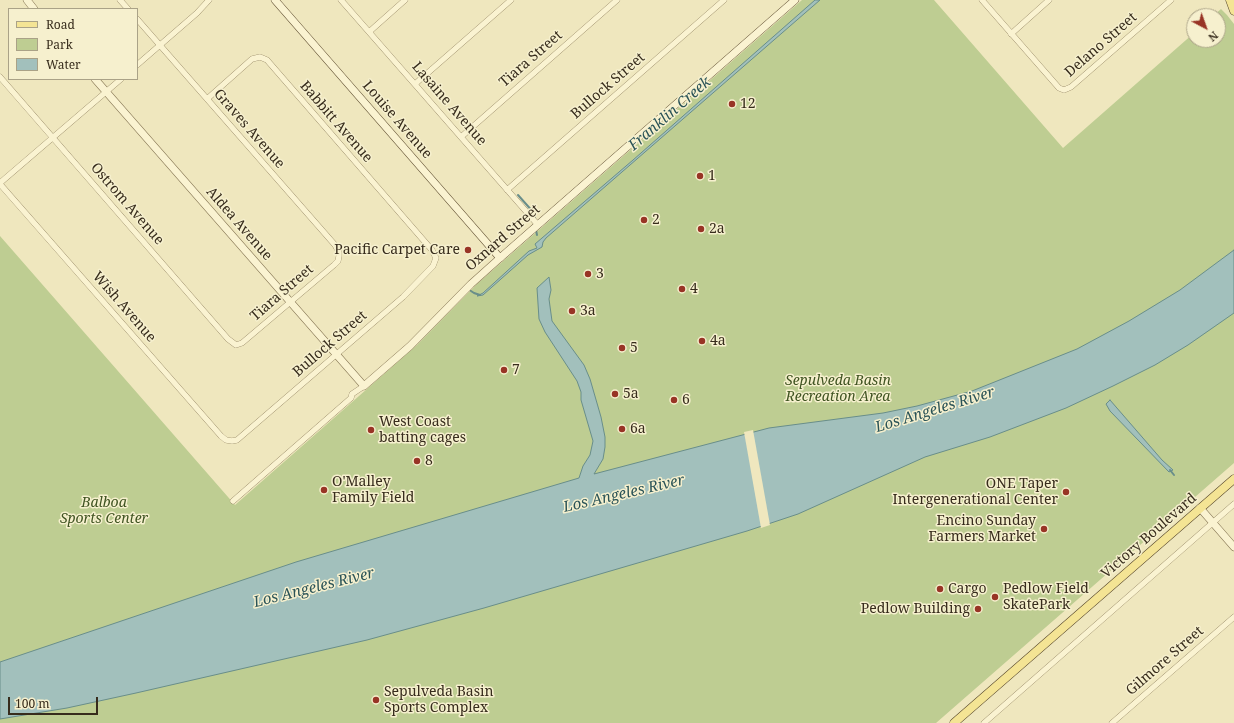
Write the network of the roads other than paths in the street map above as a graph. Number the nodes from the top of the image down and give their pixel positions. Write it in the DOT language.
graph roads {
  1 [pos="27,0"];
  2 [pos="120,0"];
  3 [pos="209,0"];
  4 [pos="275,0"];
  5 [pos="341,0"];
  6 [pos="405,0"];
  7 [pos="511,0"];
  8 [pos="617,0"];
  9 [pos="724,0"];
  10 [pos="795,0"];
  11 [pos="982,0"];
  12 [pos="1049,0"];
  13 [pos="1171,0"];
  14 [pos="1230,0"];
  15 [pos="33,8"];
  16 [pos="127,8"];
  17 [pos="1234,11"];
  18 [pos="138,20"];
  19 [pos="369,32"];
  20 [pos="1011,34"];
  21 [pos="160,45"];
  22 [pos="138,64"];
  23 [pos="0,77"];
  24 [pos="96,80"];
  25 [pos="119,80"];
  26 [pos="415,84"];
  27 [pos="106,91"];
  28 [pos="207,99"];
  29 [pos="53,137"];
  30 [pos="461,137"];
  31 [pos="0,183"];
  32 [pos="507,190"];
  33 [pos="538,225"];
  34 [pos="339,256"];
  35 [pos="436,258"];
  36 [pos="500,258"];
  37 [pos="290,302"];
  38 [pos="236,345"];
  39 [pos="336,355"];
  40 [pos="364,386"];
  41 [pos="232,441"];
  42 [pos="1234,479"];
  43 [pos="233,501"];
  44 [pos="1234,504"];
  45 [pos="1200,508"];
  46 [pos="1213,523"];
  47 [pos="1234,547"];
  48 [pos="1234,617"];
  49 [pos="954,723"];
  50 [pos="984,723"];
  51 [pos="1112,723"];
  1 -- 15 [label="main road"];
  2 -- 16 [label="street"];
  3 -- 21 [label="street"];
  4 -- 36 [label="main road, Louise Avenue"];
  5 -- 19 [label="street, Lasaine Avenue"];
  6 -- 19 [label="street"];
  7 -- 26 [label="street"];
  8 -- 30 [label="street, Tiara Street"];
  9 -- 32 [label="street, Bullock Street"];
  10 -- 33 [label="main road, Oxnard Street"];
  11 -- 20 [label="street"];
  12 -- 20 [label="street"];
  13 -- 20 [label="street, Delano Street"];
  14 -- 17 [label="main road"];
  18 -- 21 [label="street, Graves Avenue"];
  19 -- 26 [label="street, Lasaine Avenue"];
  21 -- 22 [label="street"];
  21 -- 28 [label="street, Graves Avenue"];
  23 -- 29 [label="street, Ostrom Avenue"];
  24 -- 27 [label="main road, Aldea Avenue"];
  25 -- 27 [label="street"];
  26 -- 30 [label="street, Lasaine Avenue"];
  27 -- 29 [label="street"];
  27 -- 37 [label="main road, Aldea Avenue"];
  28 -- 34 [label="street, Graves Avenue"];
  28 -- 35 [label="street, Babbitt Avenue"];
  29 -- 31 [label="street"];
  29 -- 38 [label="street, Ostrom Avenue"];
  30 -- 32 [label="street, Lasaine Avenue"];
  31 -- 41 [label="street, Wish Avenue"];
  32 -- 33 [label="street, Lasaine Avenue"];
  33 -- 36 [label="main road, Oxnard Street"];
  34 -- 37 [label="street, Tiara Street"];
  35 -- 39 [label="street, Bullock Street"];
  36 -- 40 [label="main road, Oxnard Street"];
  37 -- 38 [label="street, Tiara Street"];
  37 -- 39 [label="main road, Aldea Avenue"];
  39 -- 40 [label="main road, Aldea Avenue"];
  39 -- 41 [label="street, Bullock Street"];
  40 -- 43 [label="street, Oxnard Street"];
  42 -- 45 [label="main road, Victory Boulevard"];
  44 -- 46 [label="street"];
  45 -- 46 [label="main road"];
  45 -- 49 [label="main road, Victory Boulevard"];
  46 -- 47 [label="main road"];
  46 -- 50 [label="street"];
  48 -- 51 [label="street, Gilmore Street"];
}
